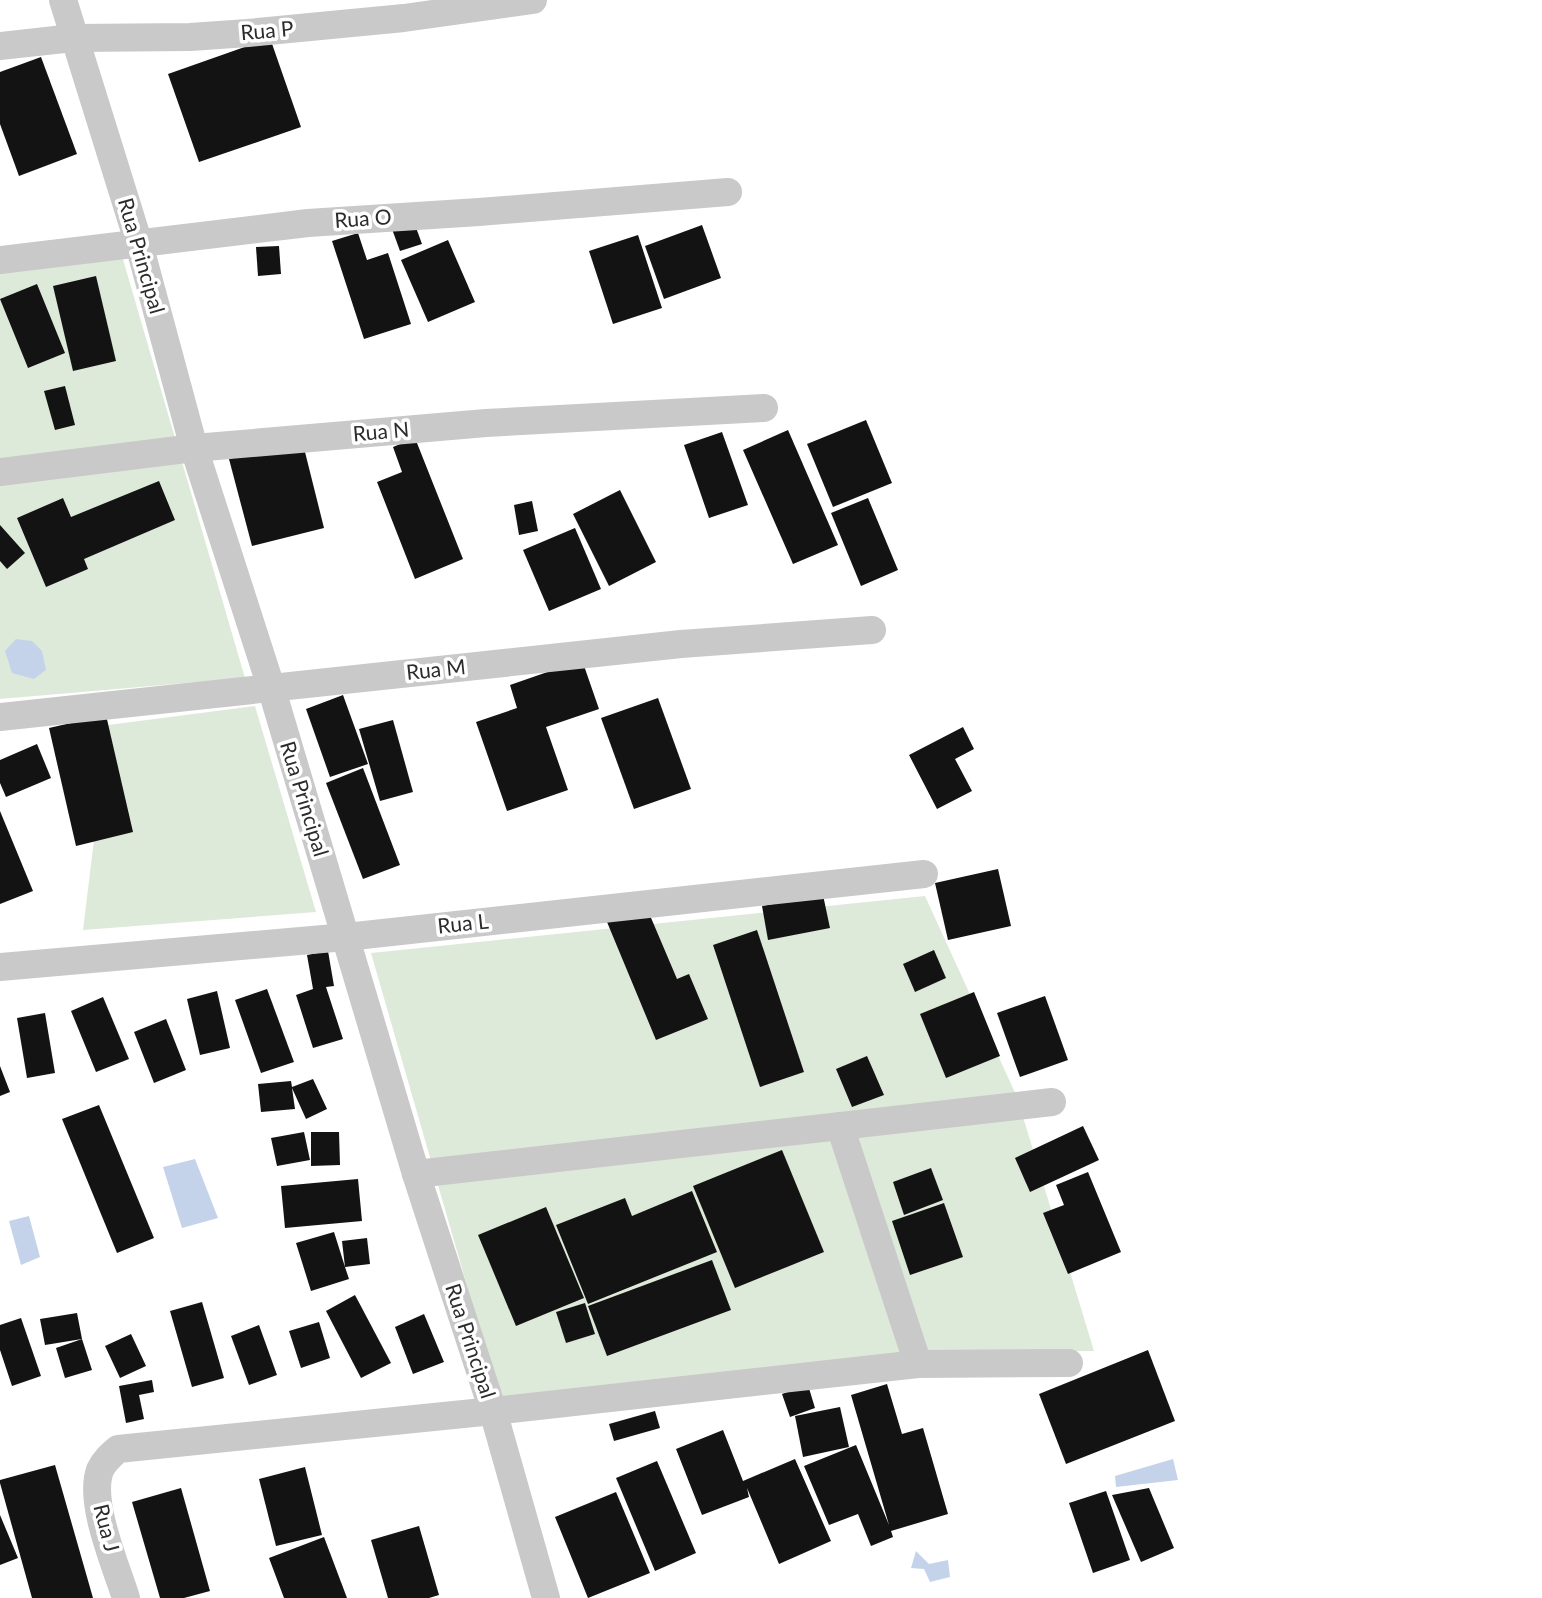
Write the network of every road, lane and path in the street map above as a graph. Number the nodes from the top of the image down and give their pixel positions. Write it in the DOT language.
graph roads {
  1 [pos="63,0"];
  2 [pos="533,0"];
  3 [pos="73,38"];
  4 [pos="0,46"];
  5 [pos="728,191"];
  6 [pos="139,244"];
  7 [pos="0,260"];
  8 [pos="764,408"];
  9 [pos="194,449"];
  10 [pos="0,472"];
  11 [pos="872,630"];
  12 [pos="271,687"];
  13 [pos="0,717"];
  14 [pos="924,874"];
  15 [pos="346,937"];
  16 [pos="0,967"];
  17 [pos="1052,1102"];
  18 [pos="840,1126"];
  19 [pos="416,1174"];
  20 [pos="1069,1363"];
  21 [pos="918,1364"];
  22 [pos="493,1411"];
  23 [pos="126,1598"];
  24 [pos="546,1598"];
  1 -- 3 [label="street, Rua Principal"];
  2 -- 3 [label="street, Rua P"];
  3 -- 4 [label="street, Rua P"];
  3 -- 6 [label="street, Rua Principal"];
  5 -- 6 [label="street, Rua O"];
  6 -- 7 [label="street, Rua O"];
  6 -- 9 [label="street, Rua Principal"];
  8 -- 9 [label="street, Rua N"];
  9 -- 10 [label="street, Rua N"];
  9 -- 12 [label="street, Rua Principal"];
  11 -- 12 [label="street, Rua M"];
  12 -- 13 [label="street, Rua M"];
  12 -- 15 [label="street, Rua Principal"];
  14 -- 15 [label="street, Rua L"];
  15 -- 16 [label="street, Rua L"];
  15 -- 19 [label="street, Rua Principal"];
  17 -- 18 [label="street"];
  18 -- 19 [label="street"];
  18 -- 21 [label="street"];
  19 -- 22 [label="street, Rua Principal"];
  20 -- 21 [label="street, Rua J"];
  21 -- 22 [label="street, Rua J"];
  22 -- 23 [label="street, Rua J"];
  22 -- 24 [label="street, Rua Principal"];
}
